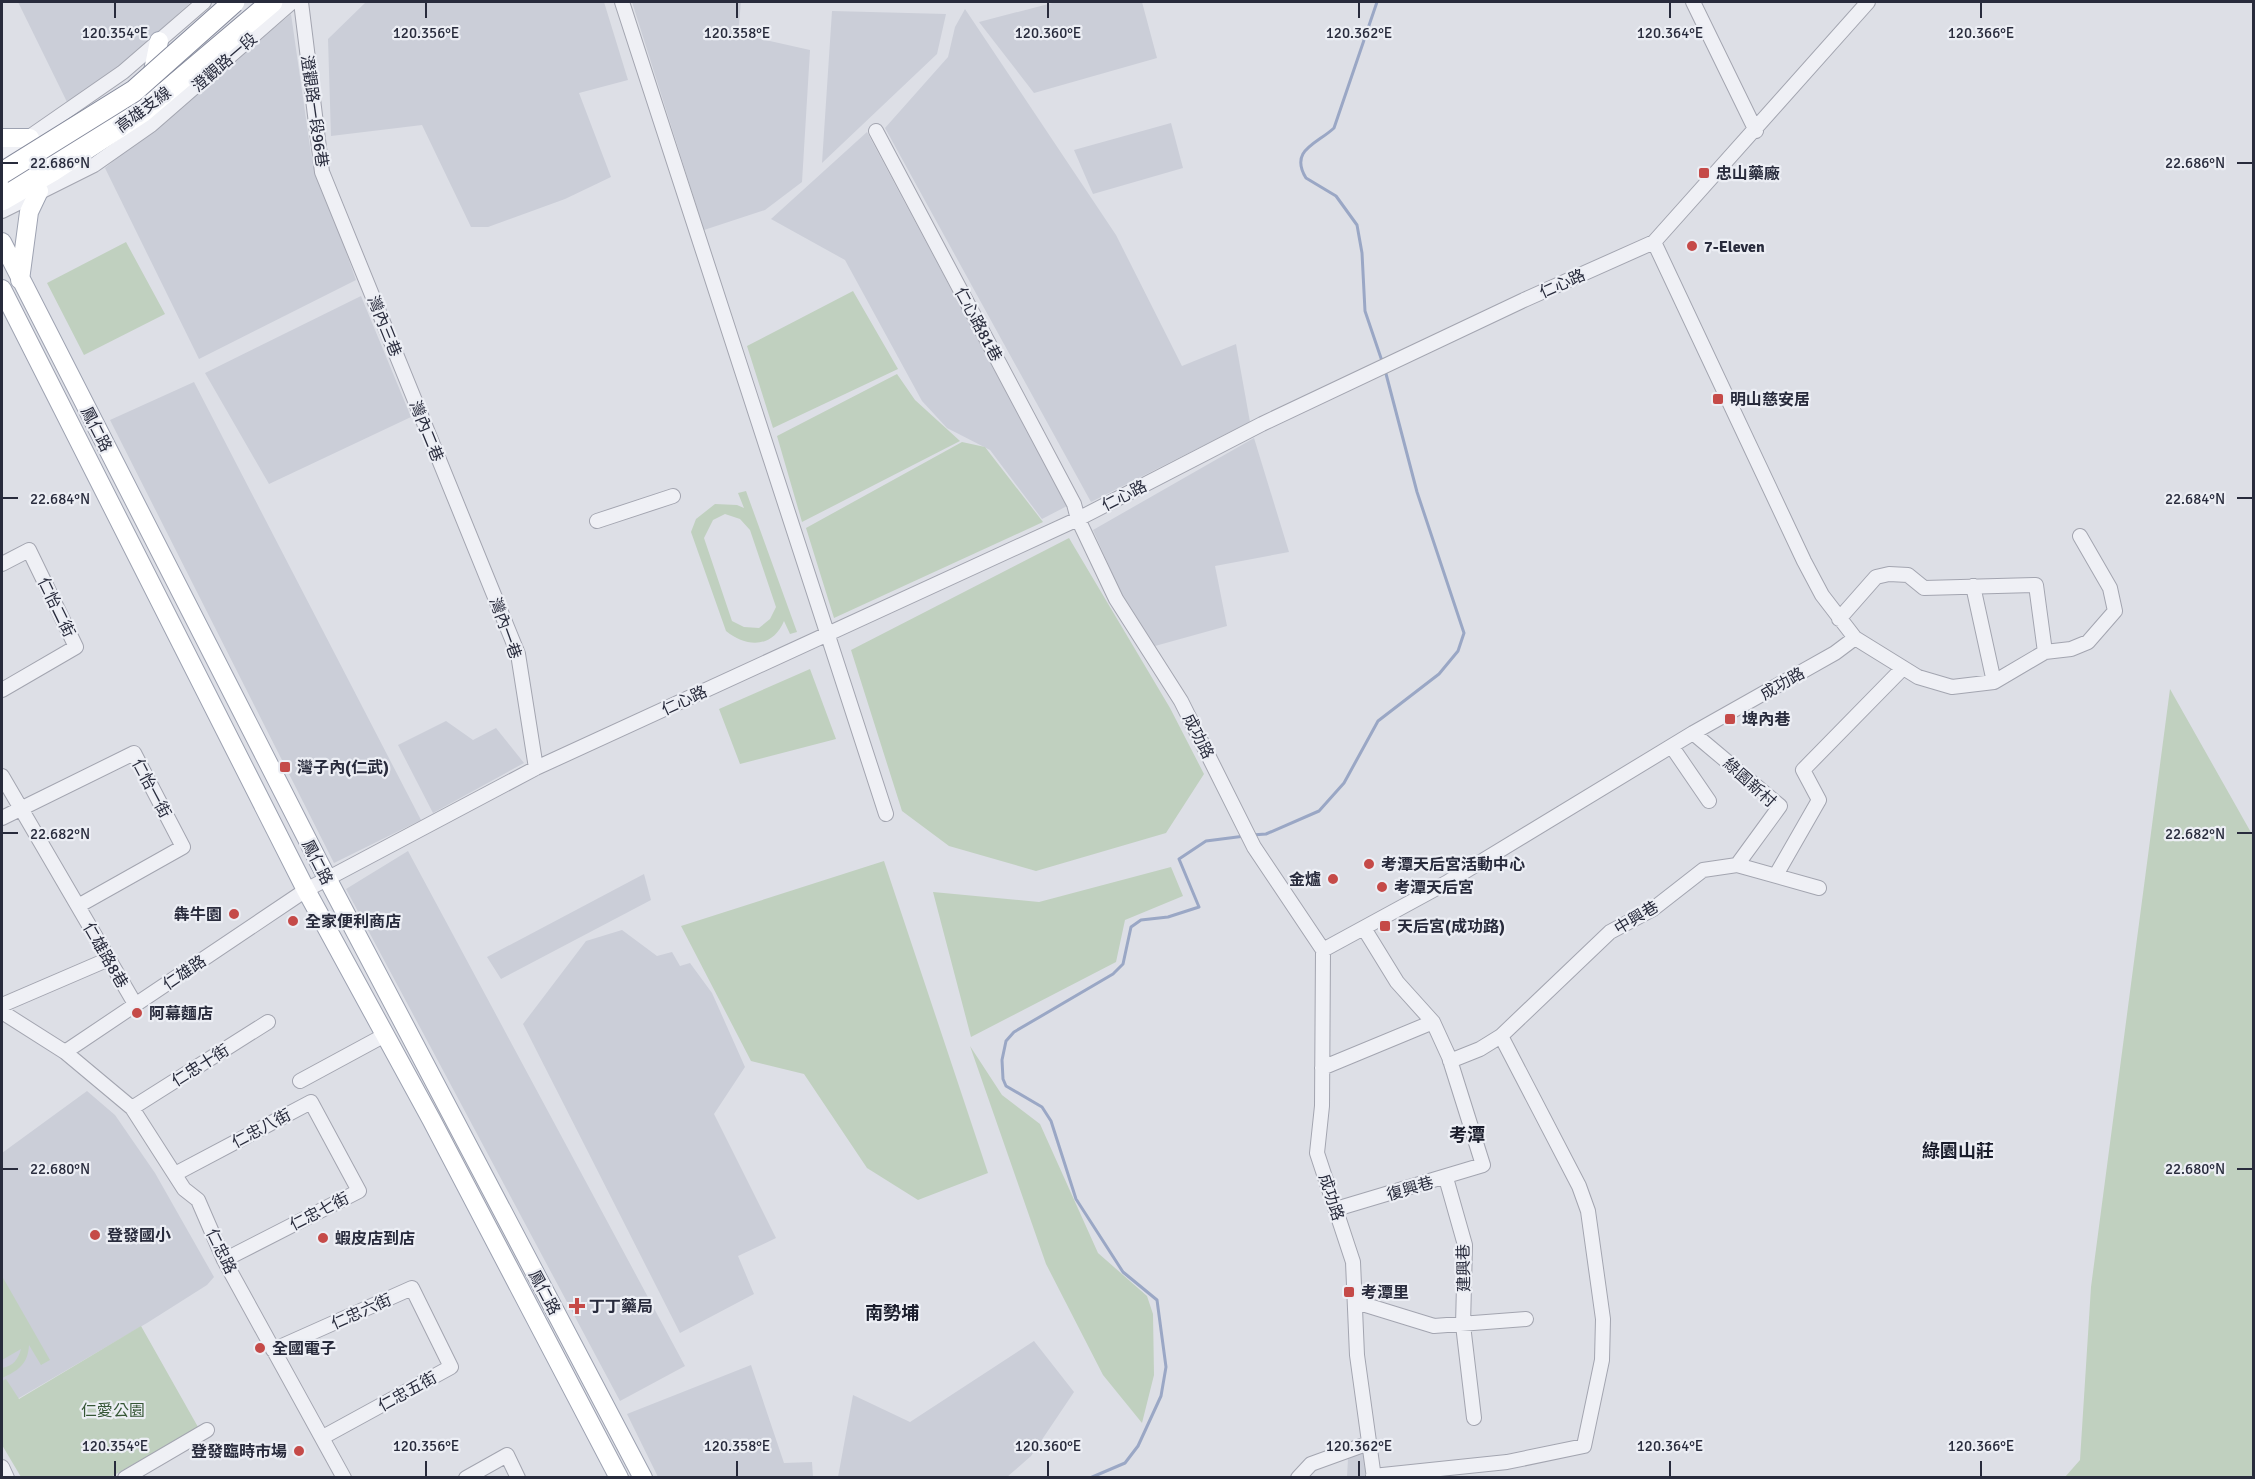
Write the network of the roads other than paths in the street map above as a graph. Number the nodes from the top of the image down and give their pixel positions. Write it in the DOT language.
graph roads {
  1 [pos="204,2"];
  2 [pos="234,2"];
  3 [pos="273,2"];
  4 [pos="291,2"];
  5 [pos="301,2"];
  6 [pos="622,2"];
  7 [pos="1694,2"];
  8 [pos="1868,2"];
  9 [pos="159,41"];
  10 [pos="876,131"];
  11 [pos="1756,131"];
  12 [pos="2,138"];
  13 [pos="30,138"];
  14 [pos="2,156"];
  15 [pos="2,173"];
  16 [pos="2,186"];
  17 [pos="39,191"];
  18 [pos="2,200"];
  19 [pos="2,211"];
  20 [pos="2,242"];
  21 [pos="1654,242"];
  22 [pos="21,280"];
  23 [pos="368,283"];
  24 [pos="2,289"];
  25 [pos="402,368"];
  26 [pos="453,494"];
  27 [pos="673,496"];
  28 [pos="1078,519"];
  29 [pos="597,521"];
  30 [pos="2080,536"];
  31 [pos="2,564"];
  32 [pos="1973,586"];
  33 [pos="1839,619"];
  34 [pos="828,634"];
  35 [pos="1855,638"];
  36 [pos="2045,652"];
  37 [pos="1903,668"];
  38 [pos="1994,682"];
  39 [pos="2,690"];
  40 [pos="1694,733"];
  41 [pos="1672,747"];
  42 [pos="536,768"];
  43 [pos="2,776"];
  44 [pos="1708,801"];
  45 [pos="20,808"];
  46 [pos="886,814"];
  47 [pos="2,818"];
  48 [pos="1737,865"];
  49 [pos="1776,875"];
  50 [pos="327,878"];
  51 [pos="1819,888"];
  52 [pos="306,890"];
  53 [pos="78,906"];
  54 [pos="1365,930"];
  55 [pos="1323,950"];
  56 [pos="109,959"];
  57 [pos="135,1004"];
  58 [pos="2,1005"];
  59 [pos="2,1012"];
  60 [pos="268,1022"];
  61 [pos="1433,1022"];
  62 [pos="385,1035"];
  63 [pos="1501,1036"];
  64 [pos="65,1052"];
  65 [pos="1450,1061"];
  66 [pos="1322,1068"];
  67 [pos="300,1081"];
  68 [pos="132,1108"];
  69 [pos="332,1137"];
  70 [pos="175,1174"];
  71 [pos="1446,1178"];
  72 [pos="1336,1209"];
  73 [pos="224,1260"];
  74 [pos="1356,1302"];
  75 [pos="1526,1318"];
  76 [pos="430,1325"];
  77 [pos="1462,1325"];
  78 [pos="273,1350"];
  79 [pos="1474,1418"];
  80 [pos="207,1430"];
  81 [pos="323,1437"];
  82 [pos="1369,1443"];
  83 [pos="2,1467"];
  84 [pos="1373,1477"];
  85 [pos="8,1478"];
  86 [pos="125,1478"];
  87 [pos="344,1478"];
  88 [pos="466,1478"];
  89 [pos="518,1478"];
  90 [pos="619,1478"];
  91 [pos="643,1478"];
  92 [pos="1298,1478"];
  1 -- 9 [label="street"];
  2 -- 15 [label="highway, 高雄支線, bridge"];
  3 -- 18 [label="highway, 高雄支線"];
  4 -- 17 [label="street, 澄觀路一段"];
  5 -- 23 [label="street, 澄觀路一段96巷"];
  6 -- 34 [label="street"];
  7 -- 11 [label="street"];
  8 -- 11 [label="street, 仁心路"];
  9 -- 13 [label="street"];
  9 -- 16 [label="main road"];
  10 -- 28 [label="street, 仁心路81巷"];
  11 -- 21 [label="street, 仁心路"];
  12 -- 13 [label="main road"];
  13 -- 14 [label="street"];
  17 -- 19 [label="street, 澄觀路一段"];
  17 -- 22 [label="main road"];
  20 -- 22 [label="main road, 鳳仁路"];
  21 -- 28 [label="street, 仁心路"];
  21 -- 33 [label="street"];
  22 -- 50 [label="main road, 鳳仁路"];
  23 -- 25 [label="street, 灣內三巷"];
  24 -- 52 [label="main road, 鳳仁路"];
  25 -- 26 [label="street, 灣內二巷"];
  26 -- 42 [label="street, 灣內一巷"];
  27 -- 29 [label="street"];
  28 -- 34 [label="street, 仁心路"];
  28 -- 55 [label="street, 成功路"];
  30 -- 36 [label="street"];
  31 -- 39 [label="street, 仁怡二街"];
  32 -- 33 [label="street"];
  32 -- 36 [label="street"];
  32 -- 38 [label="street"];
  33 -- 35 [label="street"];
  34 -- 42 [label="street, 仁心路"];
  34 -- 46 [label="street"];
  35 -- 37 [label="street"];
  35 -- 40 [label="street, 成功路"];
  36 -- 38 [label="street"];
  37 -- 38 [label="street"];
  37 -- 49 [label="street"];
  40 -- 41 [label="street, 成功路"];
  40 -- 48 [label="street, 綠園新村"];
  41 -- 44 [label="street"];
  41 -- 54 [label="street, 成功路"];
  42 -- 50 [label="street, 仁心路"];
  43 -- 45 [label="street, 仁雄路8巷"];
  45 -- 47 [label="street, 仁怡一街"];
  45 -- 53 [label="street, 仁雄路8巷"];
  45 -- 53 [label="street, 仁怡一街"];
  48 -- 49 [label="street, 中興巷"];
  48 -- 63 [label="street, 中興巷"];
  49 -- 51 [label="street, 中興巷"];
  50 -- 52 [label="street, 仁心路"];
  50 -- 91 [label="main road, 鳳仁路"];
  52 -- 57 [label="street, 仁雄路"];
  52 -- 62 [label="main road, 鳳仁路"];
  53 -- 56 [label="street, 仁雄路8巷"];
  54 -- 55 [label="street, 成功路"];
  54 -- 61 [label="street"];
  55 -- 66 [label="street, 成功路"];
  56 -- 57 [label="street, 仁雄路8巷"];
  56 -- 58 [label="street"];
  57 -- 64 [label="street, 仁雄路"];
  59 -- 64 [label="street"];
  60 -- 68 [label="street, 仁忠十街"];
  61 -- 65 [label="street"];
  61 -- 66 [label="street"];
  62 -- 67 [label="street"];
  62 -- 90 [label="main road, 鳳仁路"];
  63 -- 65 [label="street, 中興巷"];
  63 -- 84 [label="street"];
  64 -- 68 [label="street, 仁忠路"];
  65 -- 71 [label="street, 復興巷"];
  66 -- 72 [label="street, 成功路"];
  68 -- 70 [label="street, 仁忠路"];
  69 -- 70 [label="street, 仁忠八街"];
  69 -- 73 [label="street, 仁忠七街"];
  70 -- 73 [label="street, 仁忠路"];
  71 -- 72 [label="street, 復興巷"];
  71 -- 77 [label="street, 建興巷"];
  72 -- 74 [label="street, 成功路"];
  73 -- 78 [label="street, 仁忠路"];
  74 -- 77 [label="street"];
  74 -- 82 [label="street, 成功路"];
  75 -- 77 [label="street"];
  76 -- 78 [label="street, 仁忠六街"];
  76 -- 81 [label="street, 仁忠五街"];
  77 -- 79 [label="street, 建興巷"];
  78 -- 81 [label="street, 仁忠路"];
  80 -- 86 [label="street"];
  81 -- 87 [label="street, 仁忠路"];
  82 -- 84 [label="street, 成功路"];
  82 -- 92 [label="street"];
  83 -- 85 [label="street"];
  88 -- 89 [label="street"];
}
